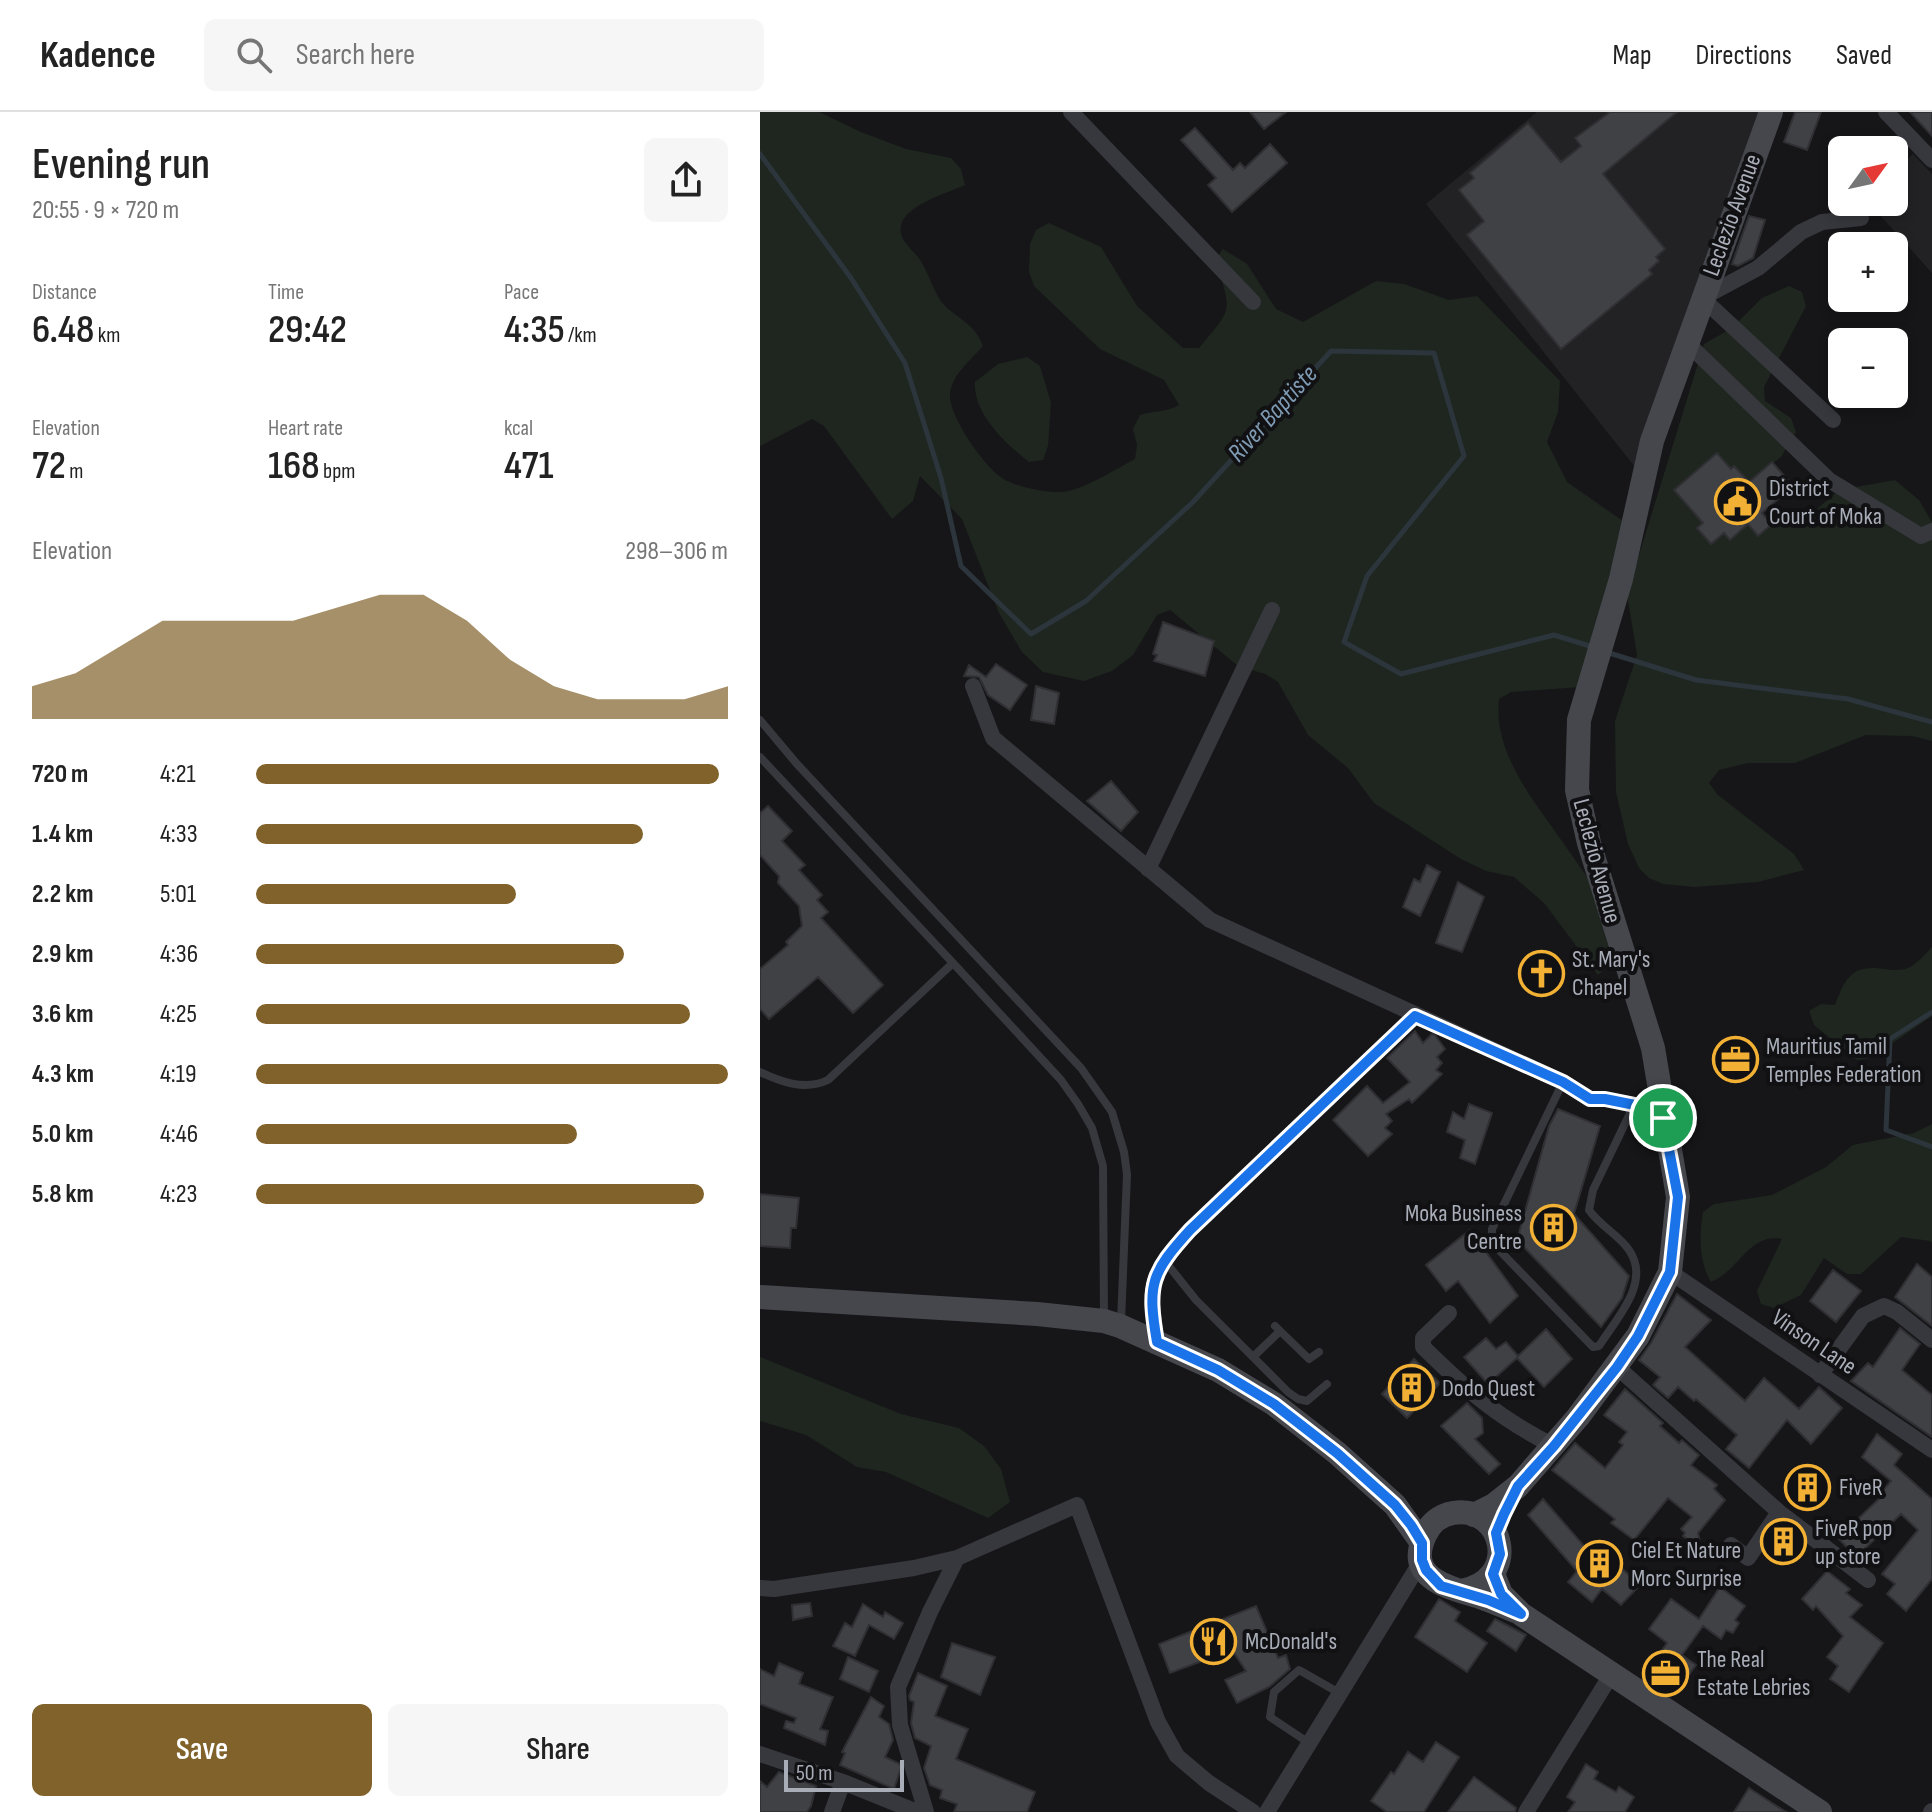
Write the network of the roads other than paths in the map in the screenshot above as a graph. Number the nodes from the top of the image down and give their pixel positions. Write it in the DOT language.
graph roads {
  1 [pos="1071,112"];
  2 [pos="1771,112"];
  3 [pos="1886,112"];
  4 [pos="1932,160"];
  5 [pos="1861,218"];
  6 [pos="1702,298"];
  7 [pos="1253,302"];
  8 [pos="1686,342"];
  9 [pos="1833,420"];
  10 [pos="1932,531"];
  11 [pos="1272,610"];
  12 [pos="973,686"];
  13 [pos="760,720"];
  14 [pos="760,757"];
  15 [pos="1148,869"];
  16 [pos="953,963"];
  17 [pos="1415,1016"];
  18 [pos="760,1072"];
  19 [pos="1563,1082"];
  20 [pos="1635,1105"];
  21 [pos="1663,1118"];
  22 [pos="1164,1260"];
  23 [pos="1670,1272"];
  24 [pos="760,1297"];
  25 [pos="1449,1313"];
  26 [pos="1112,1323"];
  27 [pos="1932,1340"];
  28 [pos="1157,1342"];
  29 [pos="1319,1352"];
  30 [pos="1253,1357"];
  31 [pos="1617,1367"];
  32 [pos="1820,1375"];
  33 [pos="1327,1384"];
  34 [pos="1554,1446"];
  35 [pos="1932,1450"];
  36 [pos="1518,1486"];
  37 [pos="1395,1505"];
  38 [pos="1779,1512"];
  39 [pos="1474,1515"];
  40 [pos="1439,1518"];
  41 [pos="1496,1533"];
  42 [pos="1731,1545"];
  43 [pos="957,1558"];
  44 [pos="1425,1561"];
  45 [pos="1493,1574"];
  46 [pos="1868,1580"];
  47 [pos="765,1588"];
  48 [pos="1461,1591"];
  49 [pos="1521,1614"];
  50 [pos="1611,1675"];
  51 [pos="1341,1694"];
  52 [pos="1310,1743"];
  53 [pos="760,1754"];
  54 [pos="843,1782"];
  55 [pos="832,1812"];
  56 [pos="917,1812"];
  57 [pos="926,1812"];
  58 [pos="1253,1812"];
  59 [pos="1267,1812"];
  60 [pos="1526,1812"];
  61 [pos="1820,1812"];
  1 -- 7 [label="street"];
  2 -- 6 [label="main road, Leclezio Avenue"];
  3 -- 4 [label="street"];
  5 -- 6 [label="street"];
  6 -- 8 [label="main road, Leclezio Avenue"];
  6 -- 9 [label="street"];
  8 -- 10 [label="street"];
  8 -- 21 [label="main road, Leclezio Avenue"];
  11 -- 15 [label="street"];
  12 -- 15 [label="street"];
  13 -- 26 [label="lane"];
  14 -- 16 [label="lane"];
  15 -- 17 [label="street"];
  16 -- 18 [label="lane"];
  16 -- 26 [label="lane"];
  17 -- 19 [label="street"];
  17 -- 22 [label="street"];
  19 -- 20 [label="street"];
  19 -- 20 [label="lane"];
  20 -- 21 [label="street"];
  21 -- 23 [label="main road, Leclezio Avenue"];
  22 -- 28 [label="street"];
  22 -- 30 [label="lane"];
  23 -- 31 [label="main road, Leclezio Avenue"];
  23 -- 32 [label="street, Vinson Lane"];
  24 -- 26 [label="main road"];
  25 -- 34 [label="street"];
  26 -- 28 [label="main road"];
  27 -- 32 [label="street"];
  28 -- 37 [label="main road"];
  29 -- 30 [label="lane"];
  30 -- 33 [label="lane"];
  31 -- 34 [label="main road, Leclezio Avenue"];
  31 -- 38 [label="street"];
  32 -- 35 [label="street, Vinson Lane"];
  34 -- 36 [label="main road, Leclezio Avenue"];
  36 -- 39 [label="main road, Leclezio Avenue"];
  36 -- 41 [label="main road, Leclezio Avenue"];
  37 -- 40 [label="main road"];
  37 -- 44 [label="main road"];
  38 -- 42 [label="street"];
  38 -- 46 [label="street"];
  39 -- 40 [label="main road"];
  39 -- 41 [label="main road"];
  40 -- 44 [label="main road"];
  41 -- 45 [label="main road"];
  43 -- 47 [label="street"];
  43 -- 57 [label="street"];
  43 -- 58 [label="street"];
  44 -- 48 [label="main road"];
  44 -- 51 [label="street"];
  45 -- 48 [label="main road"];
  45 -- 49 [label="main road"];
  48 -- 49 [label="main road"];
  49 -- 50 [label="main road"];
  50 -- 60 [label="street"];
  50 -- 61 [label="main road"];
  51 -- 52 [label="street"];
  51 -- 52 [label="lane"];
  52 -- 59 [label="street"];
  53 -- 54 [label="street"];
  54 -- 55 [label="street"];
  54 -- 56 [label="street"];
}
